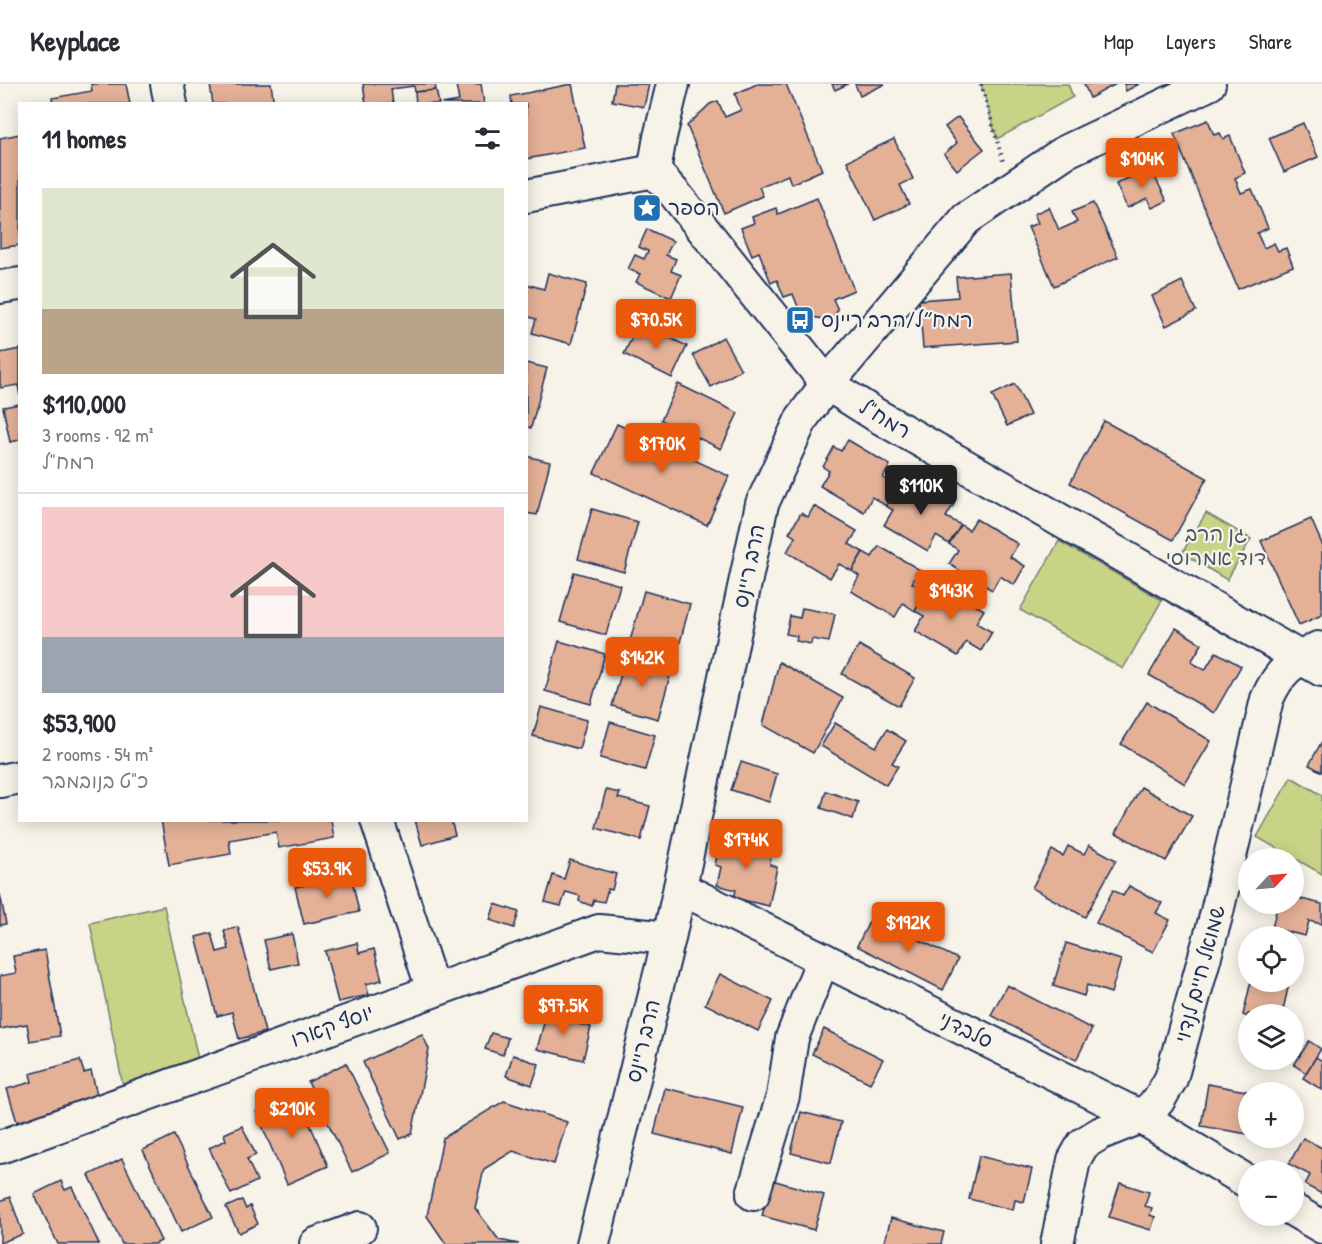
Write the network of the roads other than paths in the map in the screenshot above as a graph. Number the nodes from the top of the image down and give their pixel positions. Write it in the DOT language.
graph roads {
  1 [pos="167,84"];
  2 [pos="673,84"];
  3 [pos="1209,84"];
  4 [pos="171,102"];
  5 [pos="654,171"];
  6 [pos="528,196"];
  7 [pos="18,284"];
  8 [pos="0,287"];
  9 [pos="827,384"];
  10 [pos="1315,658"];
  11 [pos="18,777"];
  12 [pos="0,781"];
  13 [pos="378,822"];
  14 [pos="680,888"];
  15 [pos="669,938"];
  16 [pos="823,959"];
  17 [pos="433,990"];
  18 [pos="1141,1117"];
  19 [pos="0,1147"];
  20 [pos="1238,1176"];
  21 [pos="753,1194"];
  22 [pos="1304,1216"];
  23 [pos="1322,1227"];
  24 [pos="360,1228"];
  25 [pos="316,1244"];
  26 [pos="593,1244"];
  27 [pos="1057,1244"];
  1 -- 4 [label="street"];
  2 -- 5 [label="street"];
  3 -- 9 [label="street, הרב ריינס"];
  5 -- 6 [label="street"];
  5 -- 9 [label="street, רמח\"ל"];
  7 -- 8 [label="street"];
  9 -- 10 [label="street, רמח\"ל"];
  9 -- 14 [label="street, הרב ריינס"];
  10 -- 18 [label="street, שמואל חיים לנדוי"];
  11 -- 12 [label="street"];
  13 -- 17 [label="street"];
  14 -- 15 [label="street, הרב ריינס"];
  14 -- 16 [label="street, סלבדני"];
  15 -- 17 [label="street, יוסף קארו"];
  15 -- 26 [label="street, הרב ריינס"];
  16 -- 18 [label="street, סלבדני"];
  16 -- 21 [label="street"];
  17 -- 19 [label="street, יוסף קארו"];
  18 -- 20 [label="street, סלבדני"];
  18 -- 27 [label="street, שמואל חיים לנדוי"];
  22 -- 23 [label="street"];
  24 -- 25 [label="street"];
}
